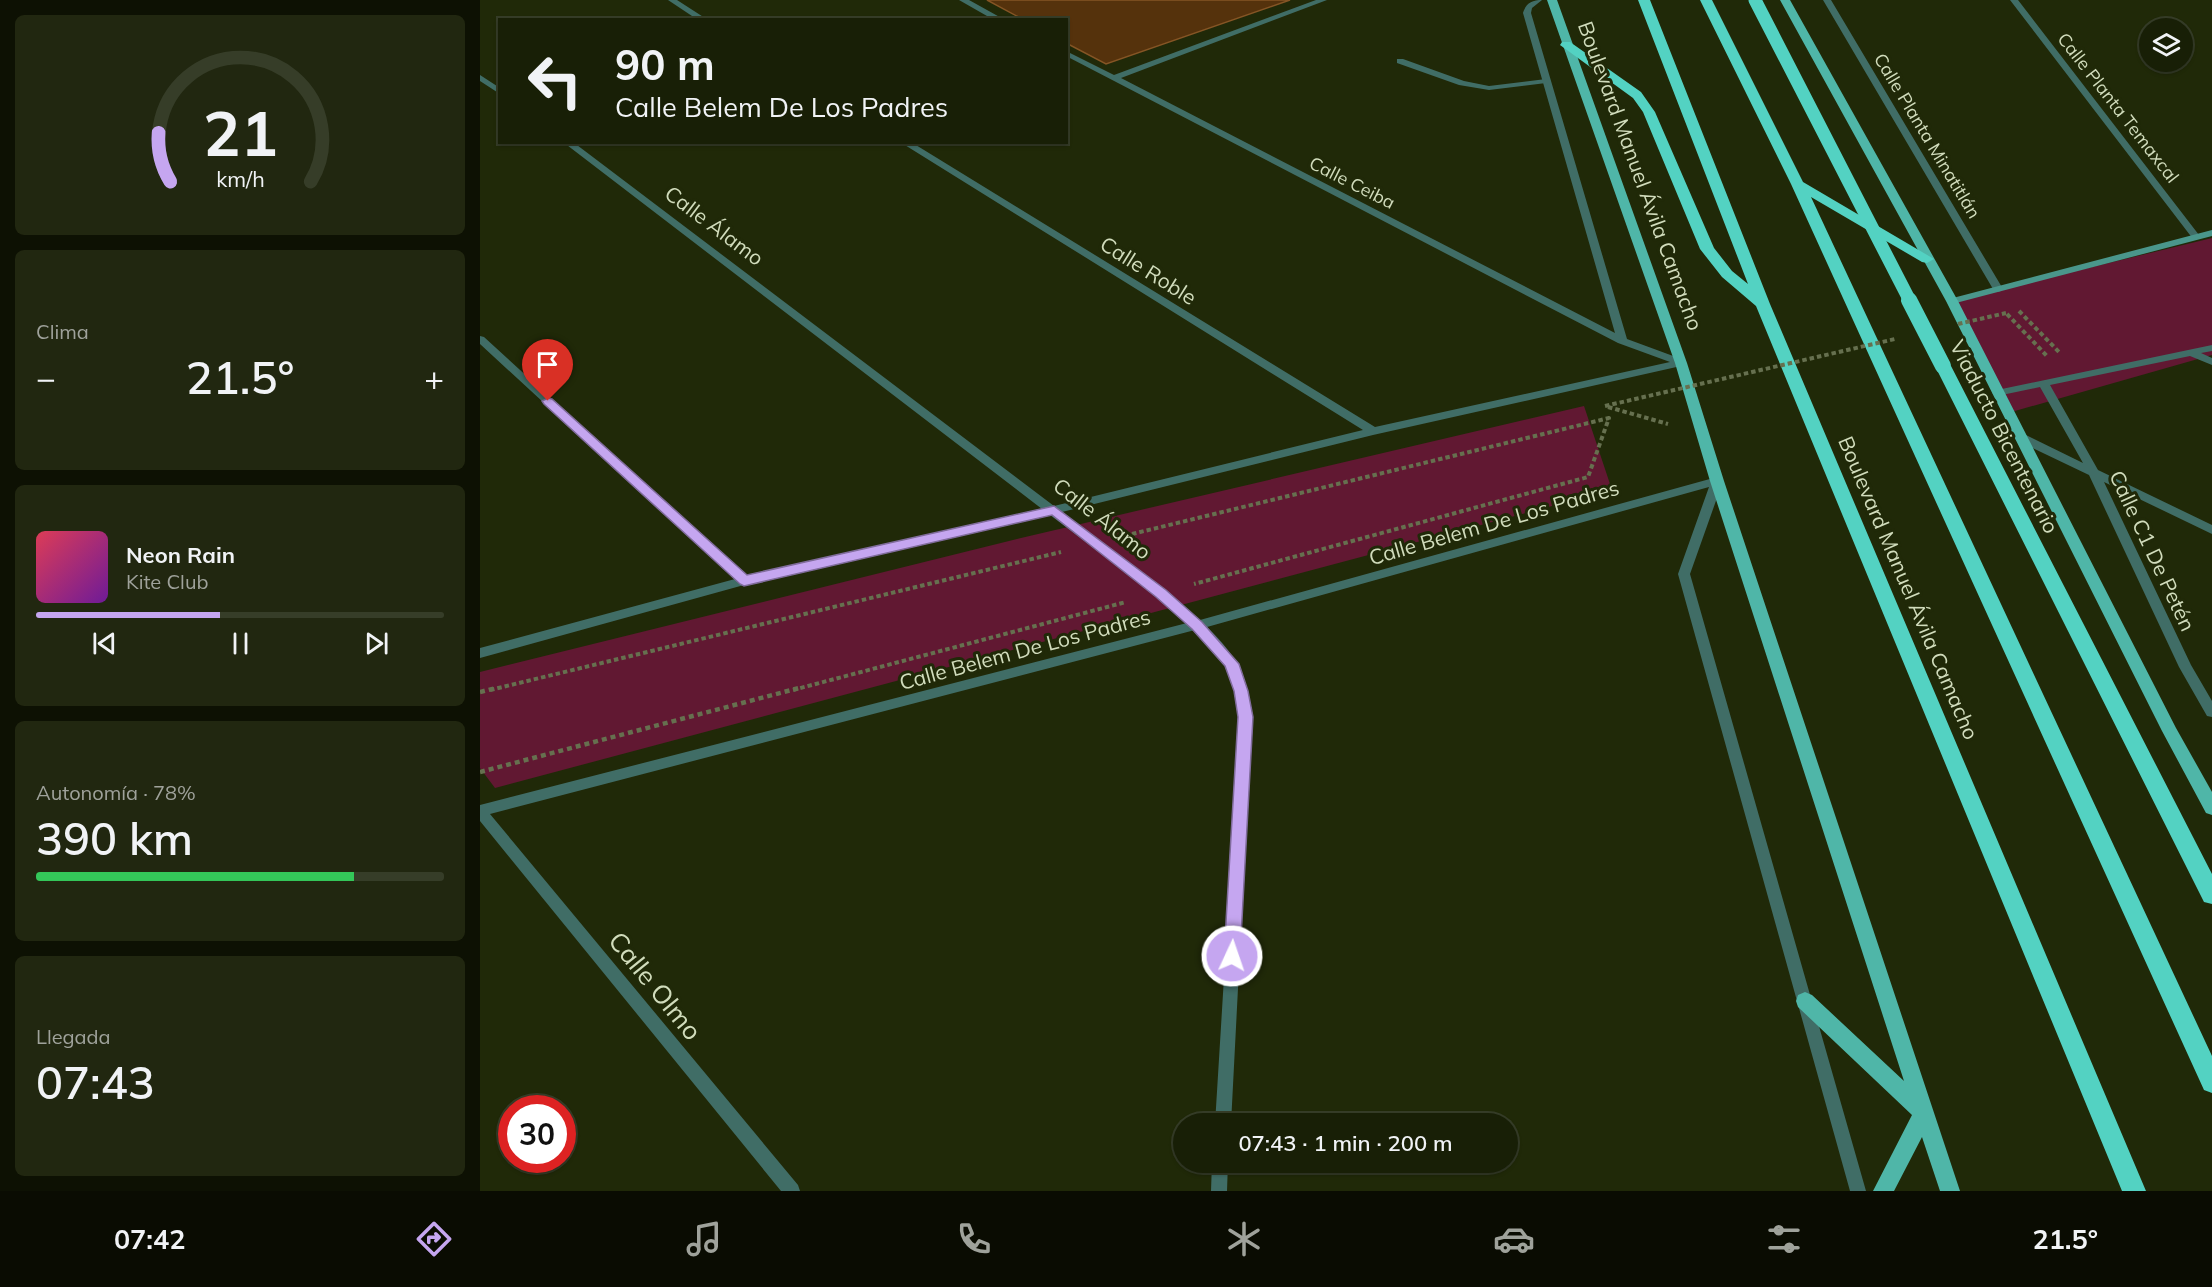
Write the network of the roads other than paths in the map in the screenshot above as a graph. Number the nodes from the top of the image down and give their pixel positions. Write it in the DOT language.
graph roads {
  1 [pos="672,0"];
  2 [pos="963,0"];
  3 [pos="1323,0"];
  4 [pos="1538,0"];
  5 [pos="1552,0"];
  6 [pos="1644,0"];
  7 [pos="1706,0"];
  8 [pos="1755,0"];
  9 [pos="1785,0"];
  10 [pos="1827,0"];
  11 [pos="2014,0"];
  12 [pos="701,18"];
  13 [pos="997,18"];
  14 [pos="1566,45"];
  15 [pos="1068,55"];
  16 [pos="1400,61"];
  17 [pos="480,77"];
  18 [pos="1113,78"];
  19 [pos="1546,81"];
  20 [pos="498,90"];
  21 [pos="570,144"];
  22 [pos="907,144"];
  23 [pos="1798,184"];
  24 [pos="2212,233"];
  25 [pos="2196,237"];
  26 [pos="1927,259"];
  27 [pos="1998,289"];
  28 [pos="1952,301"];
  29 [pos="1763,304"];
  30 [pos="480,339"];
  31 [pos="1622,341"];
  32 [pos="2212,348"];
  33 [pos="2192,353"];
  34 [pos="2212,362"];
  35 [pos="1681,363"];
  36 [pos="2043,383"];
  37 [pos="1997,393"];
  38 [pos="1373,431"];
  39 [pos="2020,437"];
  40 [pos="2092,471"];
  41 [pos="1717,481"];
  42 [pos="1054,510"];
  43 [pos="2212,530"];
  44 [pos="744,581"];
  45 [pos="1197,625"];
  46 [pos="480,653"];
  47 [pos="2212,712"];
  48 [pos="2212,808"];
  49 [pos="480,811"];
  50 [pos="2212,895"];
  51 [pos="1805,1001"];
  52 [pos="2212,1082"];
  53 [pos="1224,1113"];
  54 [pos="1924,1113"];
  55 [pos="1220,1173"];
  56 [pos="792,1191"];
  57 [pos="1219,1191"];
  58 [pos="1858,1191"];
  59 [pos="1883,1191"];
  60 [pos="1950,1191"];
  61 [pos="2134,1191"];
  1 -- 12 [label="street"];
  2 -- 13 [label="street"];
  3 -- 18 [label="street"];
  4 -- 19 [label="street"];
  5 -- 14 [label="main road, Boulevard Manuel Ávila Camacho"];
  6 -- 29 [label="highway, Boulevard Manuel Ávila Camacho"];
  7 -- 23 [label="highway"];
  8 -- 50 [label="highway, Viaducto Bicentenario, bridge"];
  9 -- 26 [label="main road"];
  10 -- 27 [label="street, Calle Planta Minatitlán"];
  11 -- 25 [label="street, Calle Planta Temaxcal"];
  14 -- 29 [label="highway"];
  14 -- 35 [label="main road, Boulevard Manuel Ávila Camacho"];
  15 -- 18 [label="street, Calle Ceiba"];
  16 -- 19 [label="street"];
  17 -- 20 [label="street"];
  18 -- 31 [label="street, Calle Ceiba"];
  19 -- 31 [label="street"];
  21 -- 42 [label="street, Calle Álamo"];
  22 -- 38 [label="street, Calle Roble"];
  23 -- 26 [label="highway"];
  23 -- 52 [label="highway"];
  24 -- 25 [label="main road"];
  25 -- 27 [label="main road"];
  26 -- 28 [label="main road"];
  27 -- 28 [label="main road"];
  28 -- 37 [label="main road"];
  29 -- 61 [label="highway, Boulevard Manuel Ávila Camacho"];
  30 -- 44 [label="street"];
  31 -- 35 [label="street, Calle Ceiba"];
  32 -- 33 [label="street"];
  33 -- 34 [label="street"];
  33 -- 36 [label="street"];
  35 -- 38 [label="street"];
  35 -- 41 [label="main road, Boulevard Manuel Ávila Camacho"];
  36 -- 37 [label="street"];
  36 -- 40 [label="street, Calle C1 De Petén"];
  37 -- 39 [label="main road"];
  38 -- 42 [label="street"];
  39 -- 40 [label="street"];
  39 -- 48 [label="main road"];
  40 -- 43 [label="street"];
  40 -- 47 [label="street, Calle C1 De Petén"];
  41 -- 45 [label="street, Calle Belem De Los Padres"];
  41 -- 51 [label="street"];
  41 -- 54 [label="main road, Boulevard Manuel Ávila Camacho"];
  42 -- 44 [label="street"];
  42 -- 45 [label="street, Calle Álamo"];
  44 -- 46 [label="street"];
  45 -- 49 [label="street, Calle Belem De Los Padres"];
  45 -- 53 [label="street, Calle Álamo"];
  49 -- 56 [label="street, Calle Olmo"];
  51 -- 54 [label="main road"];
  51 -- 58 [label="street"];
  54 -- 59 [label="main road"];
  54 -- 60 [label="main road, Boulevard Manuel Ávila Camacho"];
  55 -- 57 [label="street"];
}
